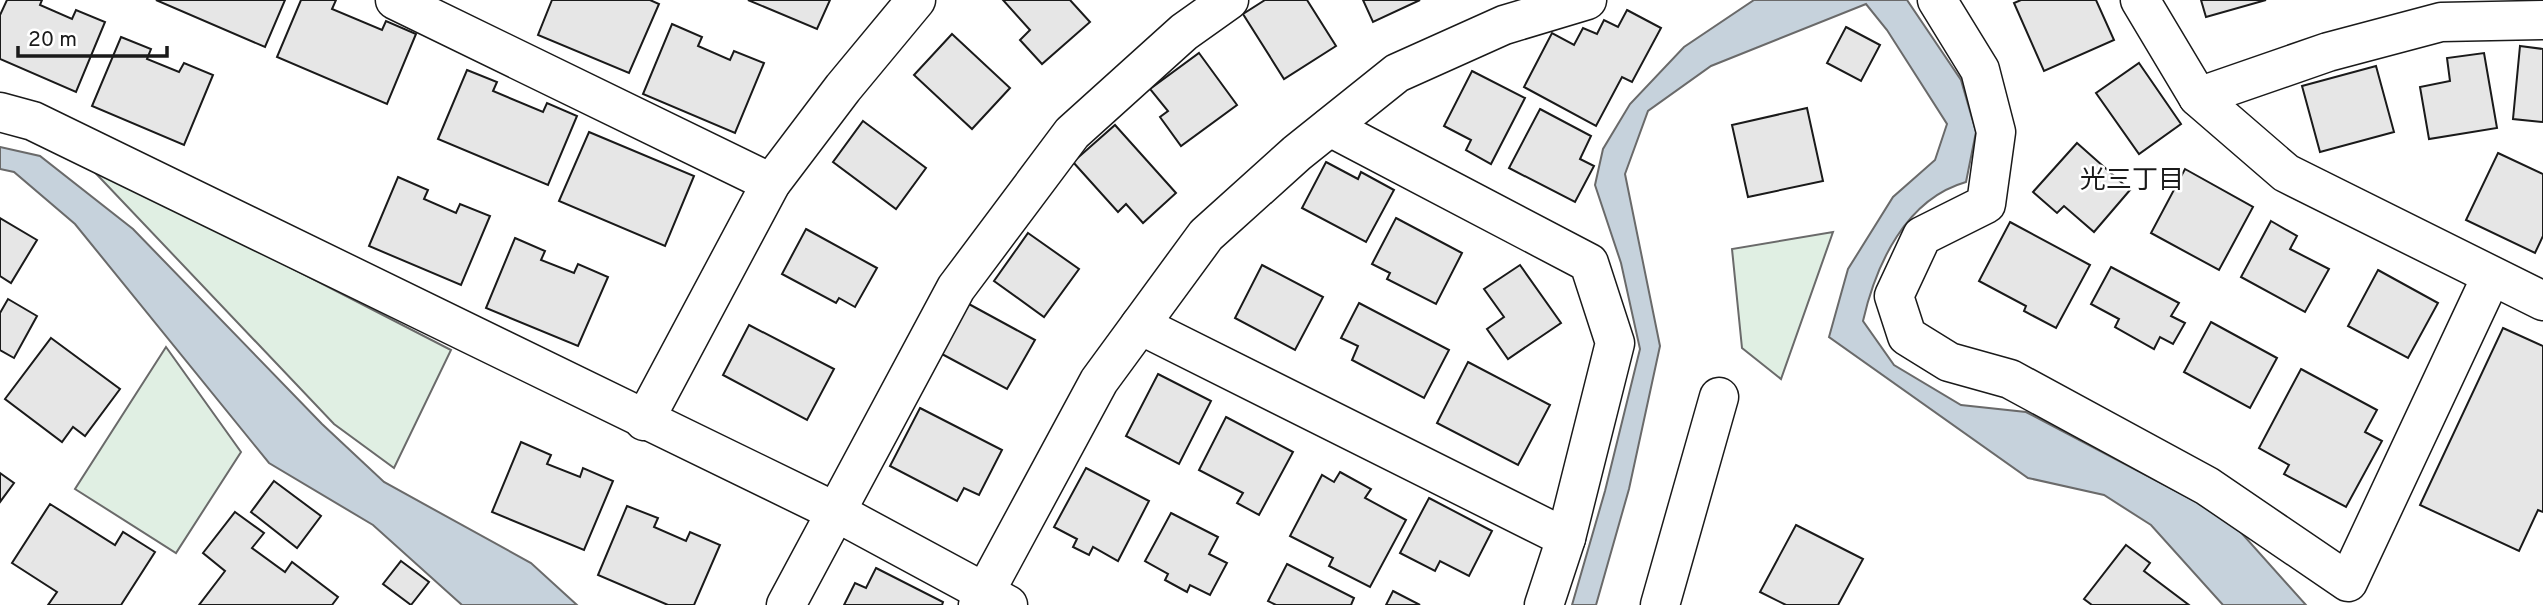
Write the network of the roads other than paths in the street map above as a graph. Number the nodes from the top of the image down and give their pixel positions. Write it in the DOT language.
graph roads {
  1 [pos="396,0"];
  2 [pos="916,0"];
  3 [pos="1229,0"];
  4 [pos="1587,0"];
  5 [pos="1937,0"];
  6 [pos="2140,0"];
  7 [pos="2543,20"];
  8 [pos="2198,97"];
  9 [pos="0,112"];
  10 [pos="1330,127"];
  11 [pos="771,183"];
  12 [pos="2491,276"];
  13 [pos="2543,301"];
  14 [pos="1140,325"];
  15 [pos="1718,397"];
  16 [pos="644,421"];
  17 [pos="836,512"];
  18 [pos="1566,538"];
  19 [pos="990,601"];
  20 [pos="786,605"];
  21 [pos="1544,605"];
  22 [pos="1660,605"];
  1 -- 11 [label="street"];
  2 -- 11 [label="street"];
  3 -- 17 [label="street"];
  4 -- 10 [label="street"];
  5 -- 12 [label="street"];
  6 -- 8 [label="street"];
  7 -- 8 [label="street"];
  8 -- 12 [label="street"];
  9 -- 16 [label="street"];
  10 -- 14 [label="street"];
  10 -- 18 [label="street"];
  11 -- 16 [label="street"];
  12 -- 13 [label="street"];
  14 -- 18 [label="street"];
  14 -- 19 [label="street"];
  15 -- 22 [label="street"];
  16 -- 17 [label="street"];
  17 -- 19 [label="street"];
  17 -- 20 [label="street"];
  18 -- 21 [label="street"];
}
